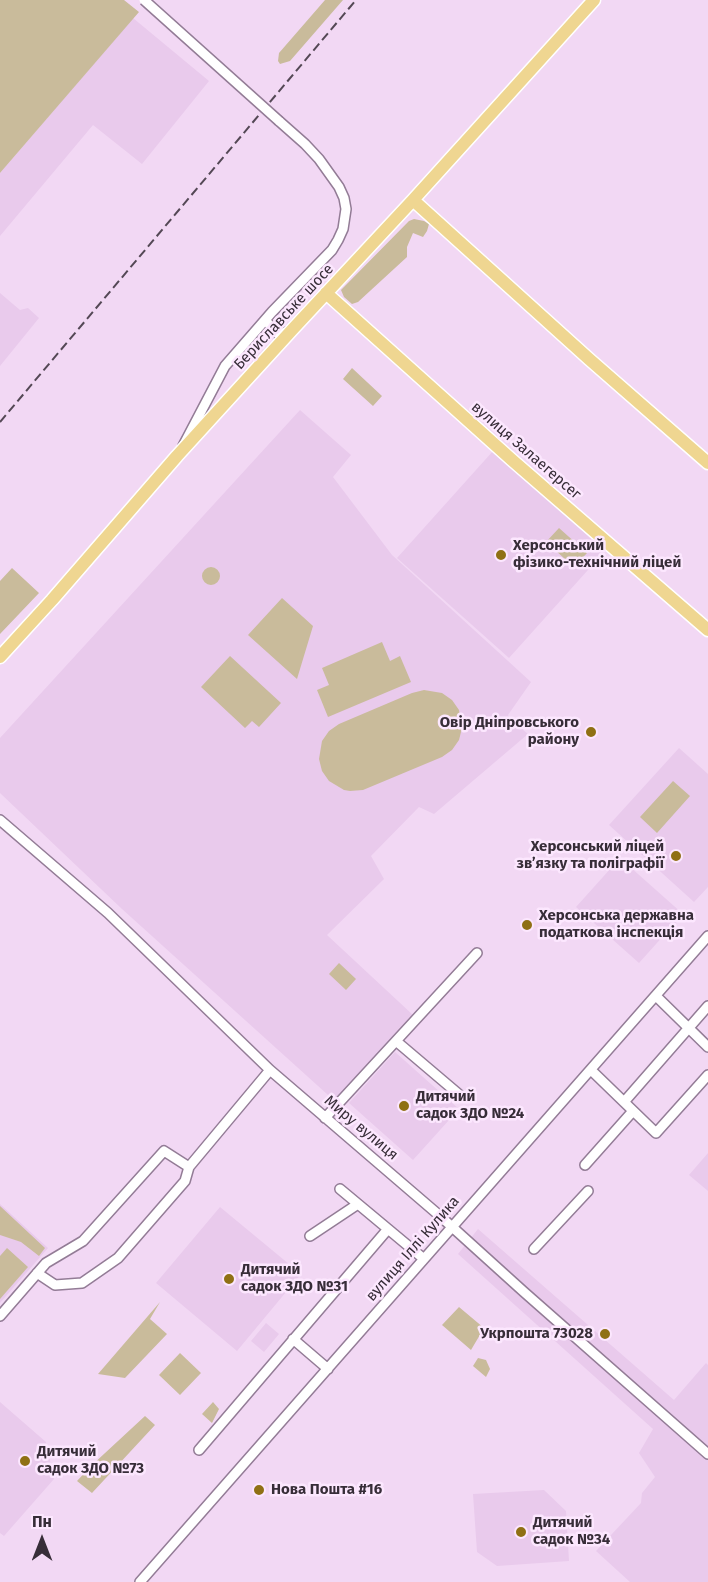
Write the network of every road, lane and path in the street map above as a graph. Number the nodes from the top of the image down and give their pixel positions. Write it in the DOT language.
graph roads {
  1 [pos="144,0"];
  2 [pos="594,0"];
  3 [pos="413,200"];
  4 [pos="326,293"];
  5 [pos="265,320"];
  6 [pos="291,331"];
  7 [pos="177,456"];
  8 [pos="708,463"];
  9 [pos="708,630"];
  10 [pos="0,657"];
  11 [pos="0,820"];
  12 [pos="708,936"];
  13 [pos="477,953"];
  14 [pos="656,996"];
  15 [pos="708,1006"];
  16 [pos="688,1028"];
  17 [pos="396,1041"];
  18 [pos="708,1047"];
  19 [pos="270,1070"];
  20 [pos="591,1070"];
  21 [pos="708,1075"];
  22 [pos="462,1097"];
  23 [pos="624,1102"];
  24 [pos="633,1111"];
  25 [pos="326,1119"];
  26 [pos="585,1166"];
  27 [pos="189,1167"];
  28 [pos="340,1189"];
  29 [pos="588,1191"];
  30 [pos="358,1204"];
  31 [pos="452,1227"];
  32 [pos="388,1229"];
  33 [pos="310,1236"];
  34 [pos="534,1249"];
  35 [pos="424,1259"];
  36 [pos="37,1273"];
  37 [pos="0,1316"];
  38 [pos="293,1339"];
  39 [pos="328,1369"];
  40 [pos="199,1450"];
  41 [pos="708,1454"];
  42 [pos="140,1582"];
  1 -- 5 [label="street, bridge"];
  2 -- 3 [label="main road, Бериславське шосе"];
  3 -- 4 [label="main road, Бериславське шосе"];
  3 -- 8 [label="main road"];
  4 -- 6 [label="main road, Бериславське шосе"];
  4 -- 9 [label="main road, вулиця Залаегерсег"];
  5 -- 6 [label="street"];
  5 -- 7 [label="street"];
  6 -- 7 [label="main road, Бериславське шосе"];
  7 -- 10 [label="main road, Бериславське шосе"];
  11 -- 19 [label="street, Миру вулиця"];
  12 -- 14 [label="street, вулиця Іллі Кулика"];
  13 -- 17 [label="street"];
  14 -- 16 [label="street"];
  14 -- 20 [label="street, вулиця Іллі Кулика"];
  15 -- 16 [label="street"];
  16 -- 18 [label="street"];
  16 -- 23 [label="street"];
  17 -- 22 [label="street"];
  17 -- 25 [label="street"];
  19 -- 25 [label="street, Миру вулиця"];
  19 -- 27 [label="street"];
  20 -- 23 [label="street"];
  20 -- 31 [label="street, вулиця Іллі Кулика"];
  21 -- 24 [label="street"];
  23 -- 24 [label="street"];
  24 -- 26 [label="street"];
  25 -- 31 [label="street, Миру вулиця"];
  27 -- 36 [label="street"];
  27 -- 36 [label="street"];
  28 -- 30 [label="street"];
  29 -- 34 [label="street"];
  30 -- 32 [label="street"];
  30 -- 33 [label="street"];
  31 -- 35 [label="street, вулиця Іллі Кулика"];
  31 -- 41 [label="street, Миру вулиця"];
  32 -- 35 [label="street"];
  32 -- 38 [label="street"];
  35 -- 39 [label="street, вулиця Іллі Кулика"];
  36 -- 37 [label="street"];
  38 -- 39 [label="street"];
  38 -- 40 [label="street"];
  39 -- 42 [label="street, вулиця Іллі Кулика"];
}
